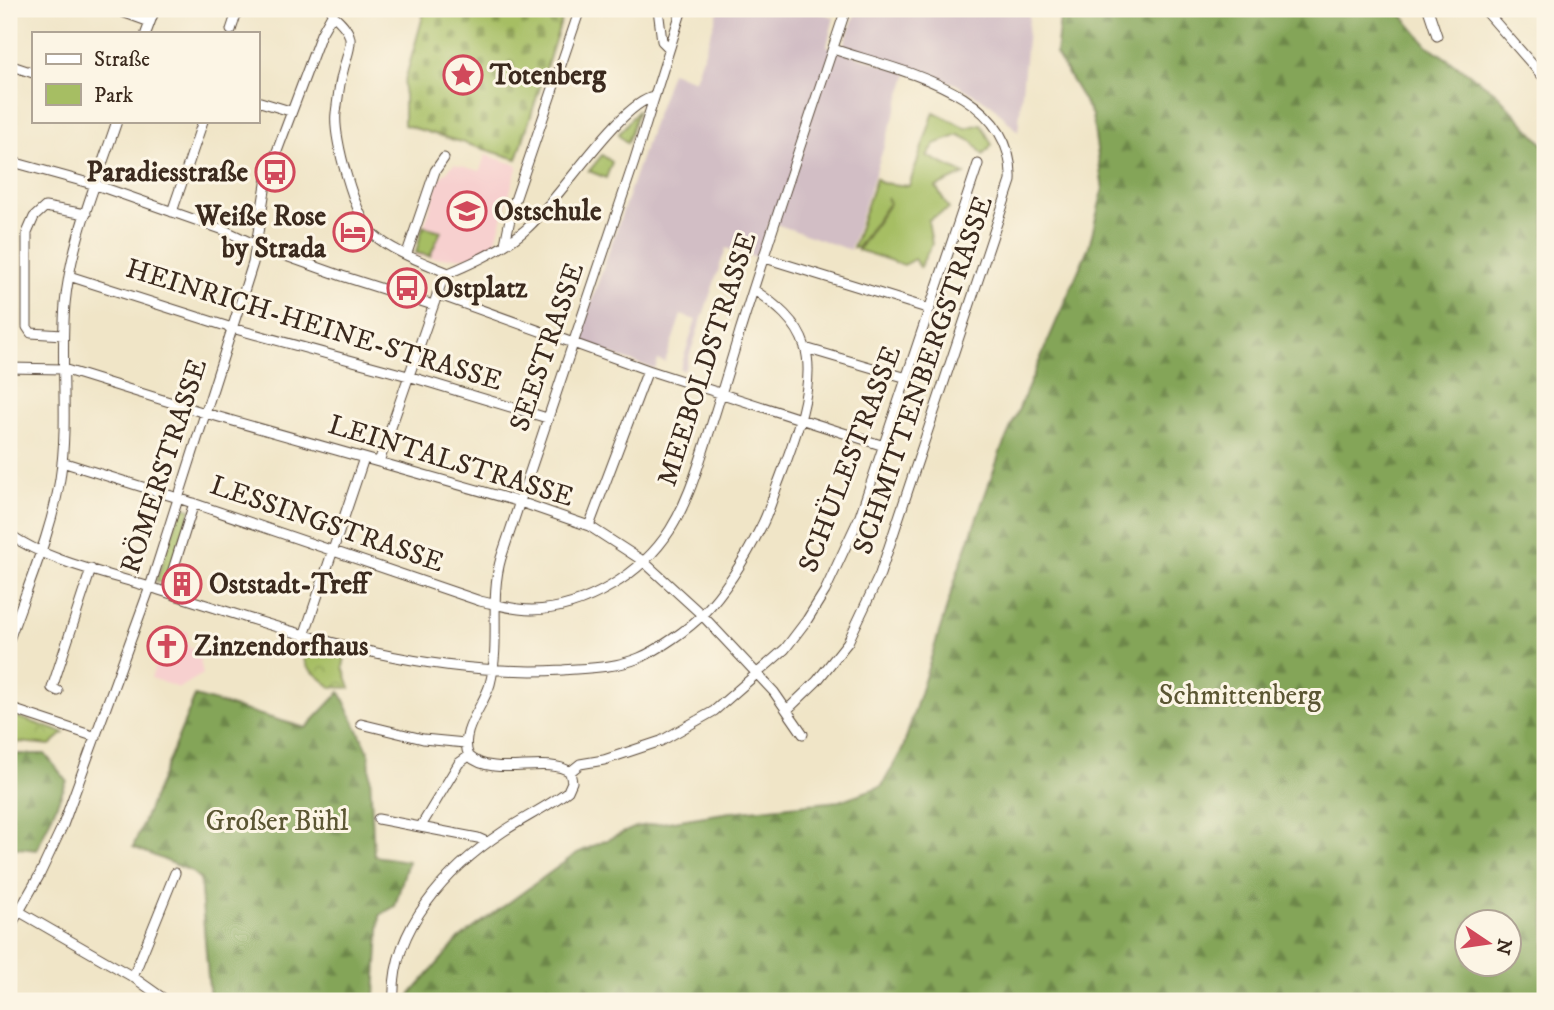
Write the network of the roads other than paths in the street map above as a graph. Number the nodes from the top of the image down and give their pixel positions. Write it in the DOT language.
graph roads {
  1 [pos="13,9"];
  2 [pos="114,9"];
  3 [pos="155,9"];
  4 [pos="238,9"];
  5 [pos="580,9"];
  6 [pos="658,9"];
  7 [pos="682,9"];
  8 [pos="846,9"];
  9 [pos="1428,9"];
  10 [pos="1489,10"];
  11 [pos="333,11"];
  12 [pos="9,19"];
  13 [pos="150,22"];
  14 [pos="230,30"];
  15 [pos="146,32"];
  16 [pos="1437,36"];
  17 [pos="669,48"];
  18 [pos="833,49"];
  19 [pos="9,65"];
  20 [pos="32,73"];
  21 [pos="1545,79"];
  22 [pos="654,97"];
  23 [pos="259,102"];
  24 [pos="290,111"];
  25 [pos="117,122"];
  26 [pos="203,122"];
  27 [pos="444,158"];
  28 [pos="9,161"];
  29 [pos="978,164"];
  30 [pos="96,185"];
  31 [pos="172,212"];
  32 [pos="86,214"];
  33 [pos="505,244"];
  34 [pos="258,246"];
  35 [pos="407,253"];
  36 [pos="765,258"];
  37 [pos="448,273"];
  38 [pos="69,276"];
  39 [pos="754,290"];
  40 [pos="437,294"];
  41 [pos="433,305"];
  42 [pos="930,309"];
  43 [pos="232,328"];
  44 [pos="63,335"];
  45 [pos="573,343"];
  46 [pos="805,348"];
  47 [pos="9,368"];
  48 [pos="63,369"];
  49 [pos="648,370"];
  50 [pos="408,376"];
  51 [pos="907,378"];
  52 [pos="721,394"];
  53 [pos="205,413"];
  54 [pos="547,418"];
  55 [pos="801,419"];
  56 [pos="884,446"];
  57 [pos="364,458"];
  58 [pos="62,462"];
  59 [pos="379,462"];
  60 [pos="178,498"];
  61 [pos="520,502"];
  62 [pos="194,503"];
  63 [pos="589,526"];
  64 [pos="9,534"];
  65 [pos="333,549"];
  66 [pos="41,551"];
  67 [pos="643,561"];
  68 [pos="91,569"];
  69 [pos="149,587"];
  70 [pos="166,592"];
  71 [pos="496,605"];
  72 [pos="702,615"];
  73 [pos="304,636"];
  74 [pos="9,640"];
  75 [pos="492,670"];
  76 [pos="758,674"];
  77 [pos="58,691"];
  78 [pos="9,708"];
  79 [pos="787,710"];
  80 [pos="361,724"];
  81 [pos="803,734"];
  82 [pos="96,737"];
  83 [pos="466,743"];
  84 [pos="469,756"];
  85 [pos="570,772"];
  86 [pos="378,819"];
  87 [pos="421,826"];
  88 [pos="487,842"];
  89 [pos="175,873"];
  90 [pos="20,912"];
  91 [pos="9,929"];
  92 [pos="133,977"];
  93 [pos="167,1001"];
  94 [pos="394,1001"];
  1 -- 12 [label="street"];
  2 -- 13 [label="street"];
  3 -- 13 [label="street"];
  4 -- 14 [label="street"];
  5 -- 33 [label="street"];
  6 -- 17 [label="street"];
  7 -- 17 [label="street, SEESTRASSE"];
  8 -- 18 [label="street, MEEBOLDSTRASSE"];
  9 -- 16 [label="street"];
  10 -- 21 [label="street"];
  11 -- 24 [label="street, RÖMERSTRASSE"];
  11 -- 35 [label="street"];
  13 -- 15 [label="street"];
  17 -- 22 [label="street, SEESTRASSE"];
  18 -- 36 [label="street, MEEBOLDSTRASSE"];
  18 -- 79 [label="street, SCHMITTENBERGSTRASSE"];
  19 -- 20 [label="street"];
  22 -- 33 [label="street"];
  22 -- 45 [label="street, SEESTRASSE"];
  23 -- 24 [label="street"];
  24 -- 34 [label="street, RÖMERSTRASSE"];
  25 -- 30 [label="street"];
  26 -- 31 [label="street"];
  27 -- 35 [label="street"];
  28 -- 30 [label="street"];
  29 -- 42 [label="street, SCHÜLESTRASSE"];
  30 -- 31 [label="street"];
  30 -- 32 [label="street"];
  31 -- 34 [label="street"];
  32 -- 38 [label="street"];
  32 -- 44 [label="street"];
  33 -- 37 [label="street"];
  34 -- 41 [label="street"];
  34 -- 43 [label="street, RÖMERSTRASSE"];
  35 -- 37 [label="street"];
  36 -- 39 [label="street, MEEBOLDSTRASSE"];
  36 -- 42 [label="street"];
  37 -- 40 [label="street"];
  38 -- 43 [label="street, HEINRICH-HEINE-STRASSE"];
  38 -- 44 [label="street"];
  39 -- 46 [label="street"];
  39 -- 52 [label="street, MEEBOLDSTRASSE"];
  40 -- 41 [label="street"];
  40 -- 45 [label="street"];
  41 -- 50 [label="street"];
  42 -- 51 [label="street, SCHÜLESTRASSE"];
  43 -- 50 [label="street, HEINRICH-HEINE-STRASSE"];
  43 -- 53 [label="street, RÖMERSTRASSE"];
  44 -- 48 [label="street"];
  45 -- 49 [label="street"];
  45 -- 54 [label="street, SEESTRASSE"];
  46 -- 51 [label="street"];
  46 -- 55 [label="street"];
  47 -- 48 [label="street, LEINTALSTRASSE"];
  48 -- 53 [label="street, LEINTALSTRASSE"];
  48 -- 58 [label="street"];
  49 -- 52 [label="street"];
  49 -- 63 [label="street"];
  50 -- 54 [label="street, HEINRICH-HEINE-STRASSE"];
  50 -- 59 [label="street"];
  51 -- 56 [label="street, SCHÜLESTRASSE"];
  52 -- 55 [label="street"];
  52 -- 67 [label="street, MEEBOLDSTRASSE"];
  53 -- 57 [label="street, LEINTALSTRASSE"];
  53 -- 60 [label="street, RÖMERSTRASSE"];
  54 -- 61 [label="street, SEESTRASSE"];
  55 -- 56 [label="street"];
  55 -- 72 [label="street"];
  56 -- 76 [label="street, SCHÜLESTRASSE"];
  57 -- 59 [label="street, LEINTALSTRASSE"];
  57 -- 65 [label="street"];
  58 -- 60 [label="street, LESSINGSTRASSE"];
  58 -- 66 [label="street"];
  59 -- 61 [label="street, LEINTALSTRASSE"];
  60 -- 62 [label="street, LESSINGSTRASSE"];
  60 -- 69 [label="street, RÖMERSTRASSE"];
  61 -- 63 [label="street, LEINTALSTRASSE"];
  61 -- 71 [label="street, SEESTRASSE"];
  62 -- 65 [label="street, LESSINGSTRASSE"];
  62 -- 70 [label="street, RÖMERSTRASSE"];
  63 -- 67 [label="street, LEINTALSTRASSE"];
  64 -- 66 [label="street"];
  65 -- 71 [label="street, LESSINGSTRASSE"];
  65 -- 73 [label="street"];
  66 -- 68 [label="street"];
  66 -- 74 [label="street"];
  67 -- 71 [label="street, MEEBOLDSTRASSE"];
  67 -- 72 [label="street, LEINTALSTRASSE"];
  68 -- 69 [label="street"];
  68 -- 77 [label="street"];
  69 -- 70 [label="street"];
  69 -- 82 [label="street, RÖMERSTRASSE"];
  70 -- 73 [label="street"];
  71 -- 75 [label="street, SEESTRASSE"];
  72 -- 75 [label="street"];
  72 -- 76 [label="street, LEINTALSTRASSE"];
  73 -- 75 [label="street"];
  75 -- 83 [label="street, SEESTRASSE"];
  76 -- 79 [label="street, LEINTALSTRASSE"];
  76 -- 85 [label="street, SCHÜLESTRASSE"];
  78 -- 82 [label="street"];
  79 -- 81 [label="street, LEINTALSTRASSE"];
  80 -- 83 [label="street"];
  82 -- 90 [label="street, RÖMERSTRASSE"];
  83 -- 84 [label="street"];
  84 -- 85 [label="street"];
  84 -- 87 [label="street"];
  85 -- 88 [label="street"];
  86 -- 87 [label="street"];
  87 -- 88 [label="street"];
  88 -- 94 [label="street"];
  89 -- 92 [label="street"];
  90 -- 91 [label="street, RÖMERSTRASSE"];
  90 -- 92 [label="street"];
  92 -- 93 [label="street"];
}
